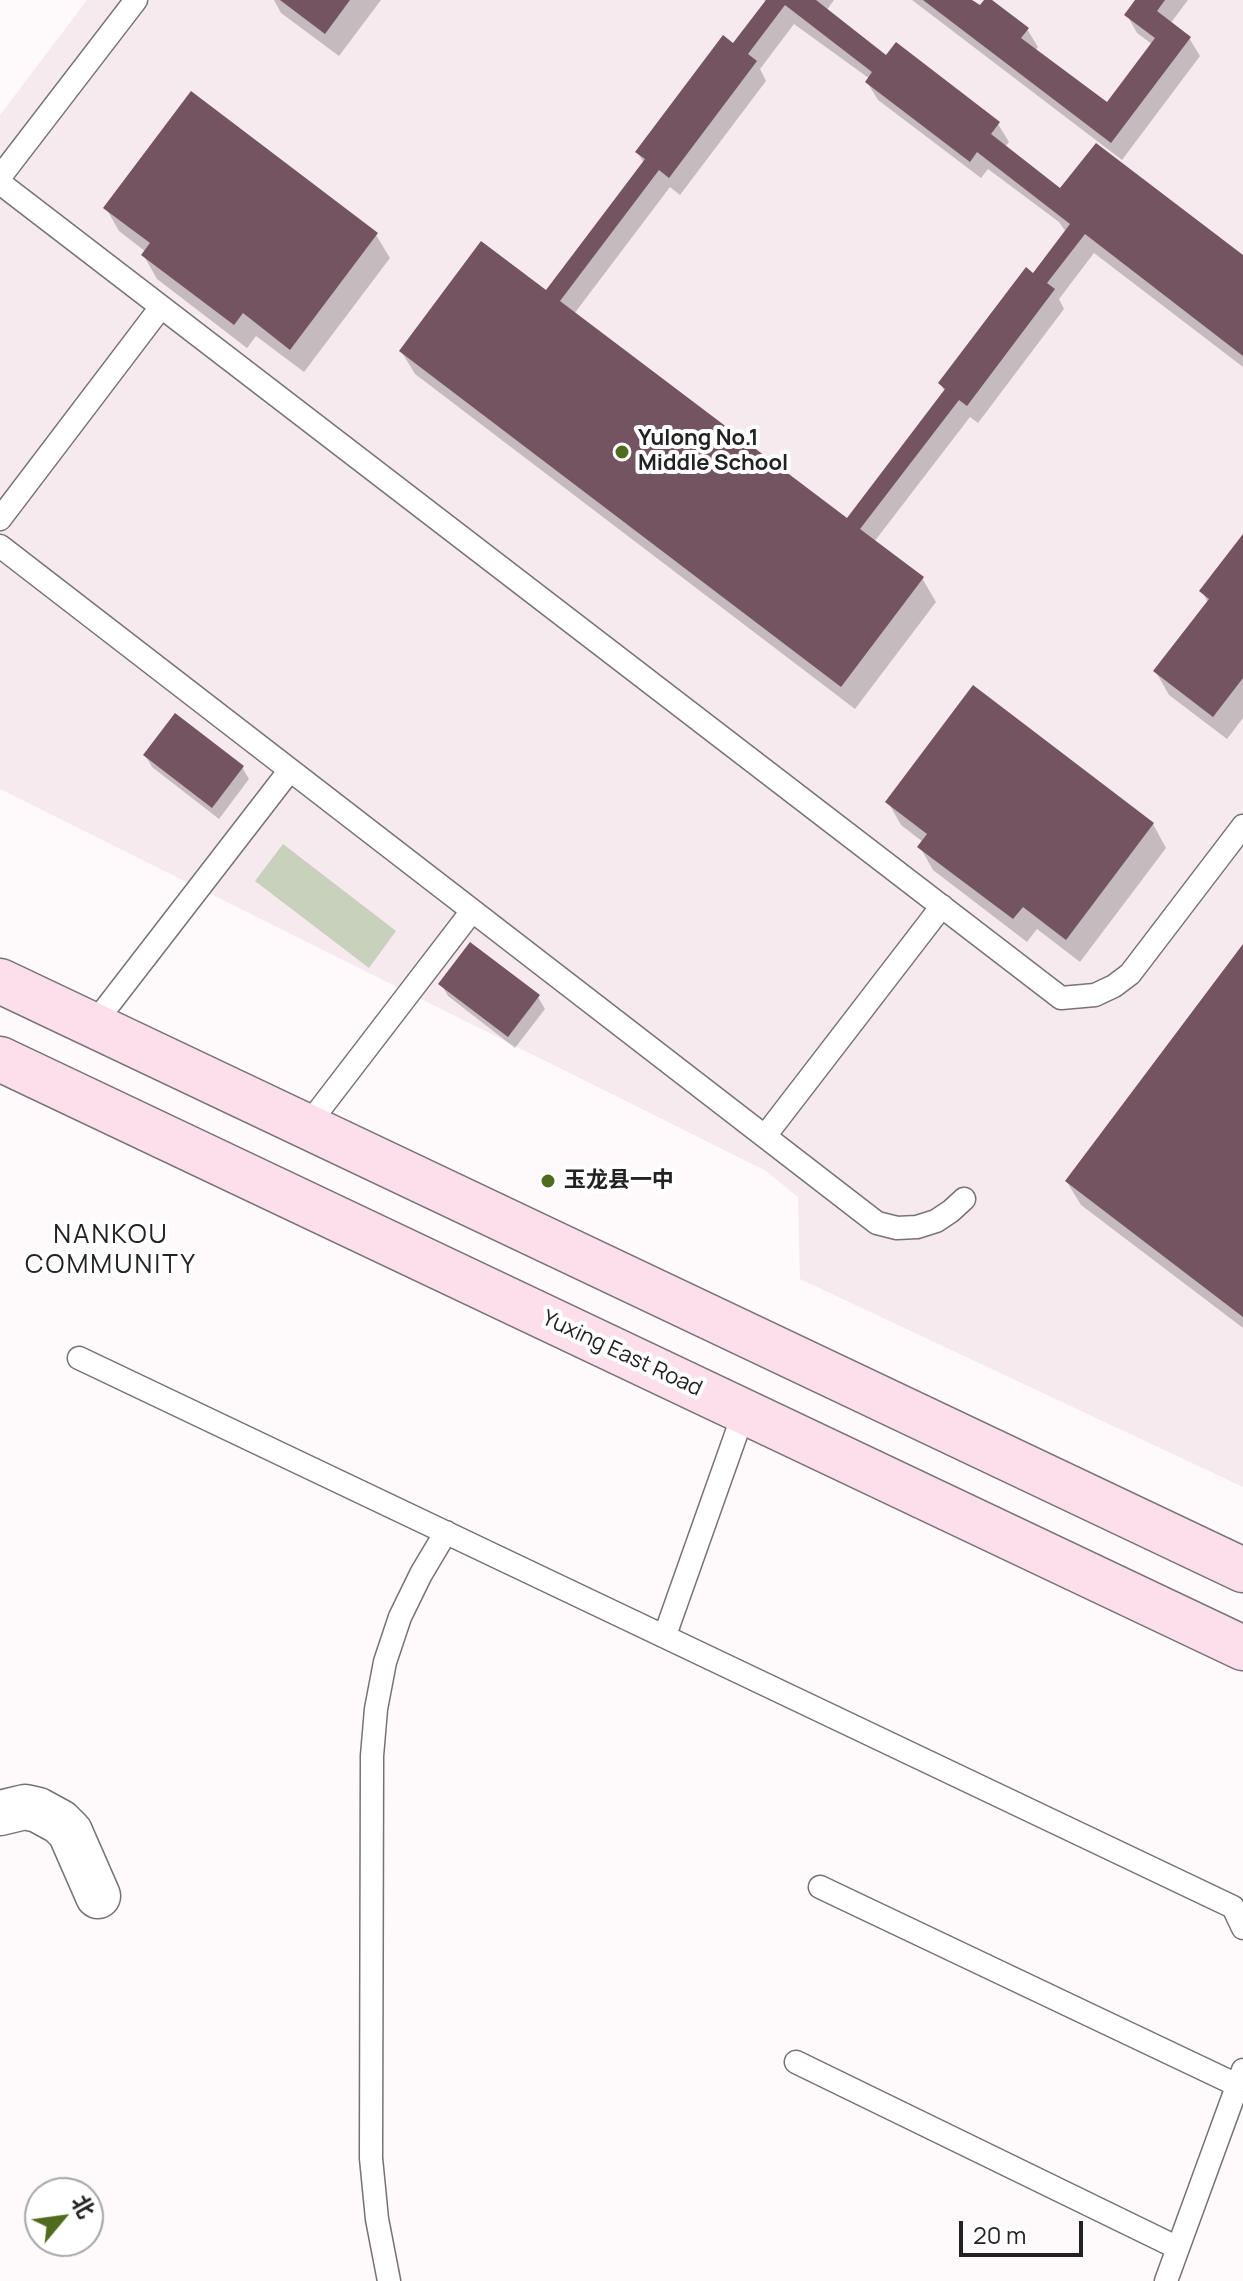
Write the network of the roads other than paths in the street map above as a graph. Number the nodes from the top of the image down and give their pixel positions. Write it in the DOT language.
graph roads {
  1 [pos="136,0"];
  2 [pos="0,180"];
  3 [pos="161,307"];
  4 [pos="0,519"];
  5 [pos="0,546"];
  6 [pos="290,770"];
  7 [pos="1243,826"];
  8 [pos="942,906"];
  9 [pos="472,911"];
  10 [pos="0,981"];
  11 [pos="93,1025"];
  12 [pos="0,1059"];
  13 [pos="307,1126"];
  14 [pos="765,1136"];
  15 [pos="964,1199"];
  16 [pos="79,1358"];
  17 [pos="744,1412"];
  18 [pos="446,1532"];
  19 [pos="1243,1570"];
  20 [pos="665,1635"];
  21 [pos="1243,1648"];
  22 [pos="0,1813"];
  23 [pos="820,1887"];
  24 [pos="98,1896"];
  25 [pos="1243,1928"];
  26 [pos="796,2062"];
  27 [pos="1240,2078"];
  28 [pos="1178,2248"];
  29 [pos="389,2281"];
  30 [pos="1166,2281"];
  1 -- 2 [label="lane"];
  2 -- 3 [label="lane"];
  3 -- 4 [label="lane"];
  3 -- 8 [label="lane"];
  5 -- 6 [label="lane"];
  6 -- 9 [label="lane"];
  6 -- 11 [label="lane"];
  7 -- 8 [label="lane"];
  8 -- 14 [label="lane"];
  9 -- 13 [label="lane"];
  9 -- 14 [label="lane"];
  10 -- 11 [label="main road"];
  11 -- 13 [label="main road"];
  12 -- 17 [label="main road, Yuxing East Road"];
  13 -- 19 [label="main road"];
  14 -- 15 [label="lane"];
  16 -- 18 [label="lane"];
  17 -- 20 [label="lane"];
  17 -- 21 [label="main road, Yuxing East Road"];
  18 -- 20 [label="lane"];
  18 -- 29 [label="lane"];
  20 -- 25 [label="lane"];
  22 -- 24 [label="street"];
  23 -- 27 [label="lane"];
  26 -- 28 [label="lane"];
  27 -- 28 [label="lane"];
  28 -- 30 [label="lane"];
}
